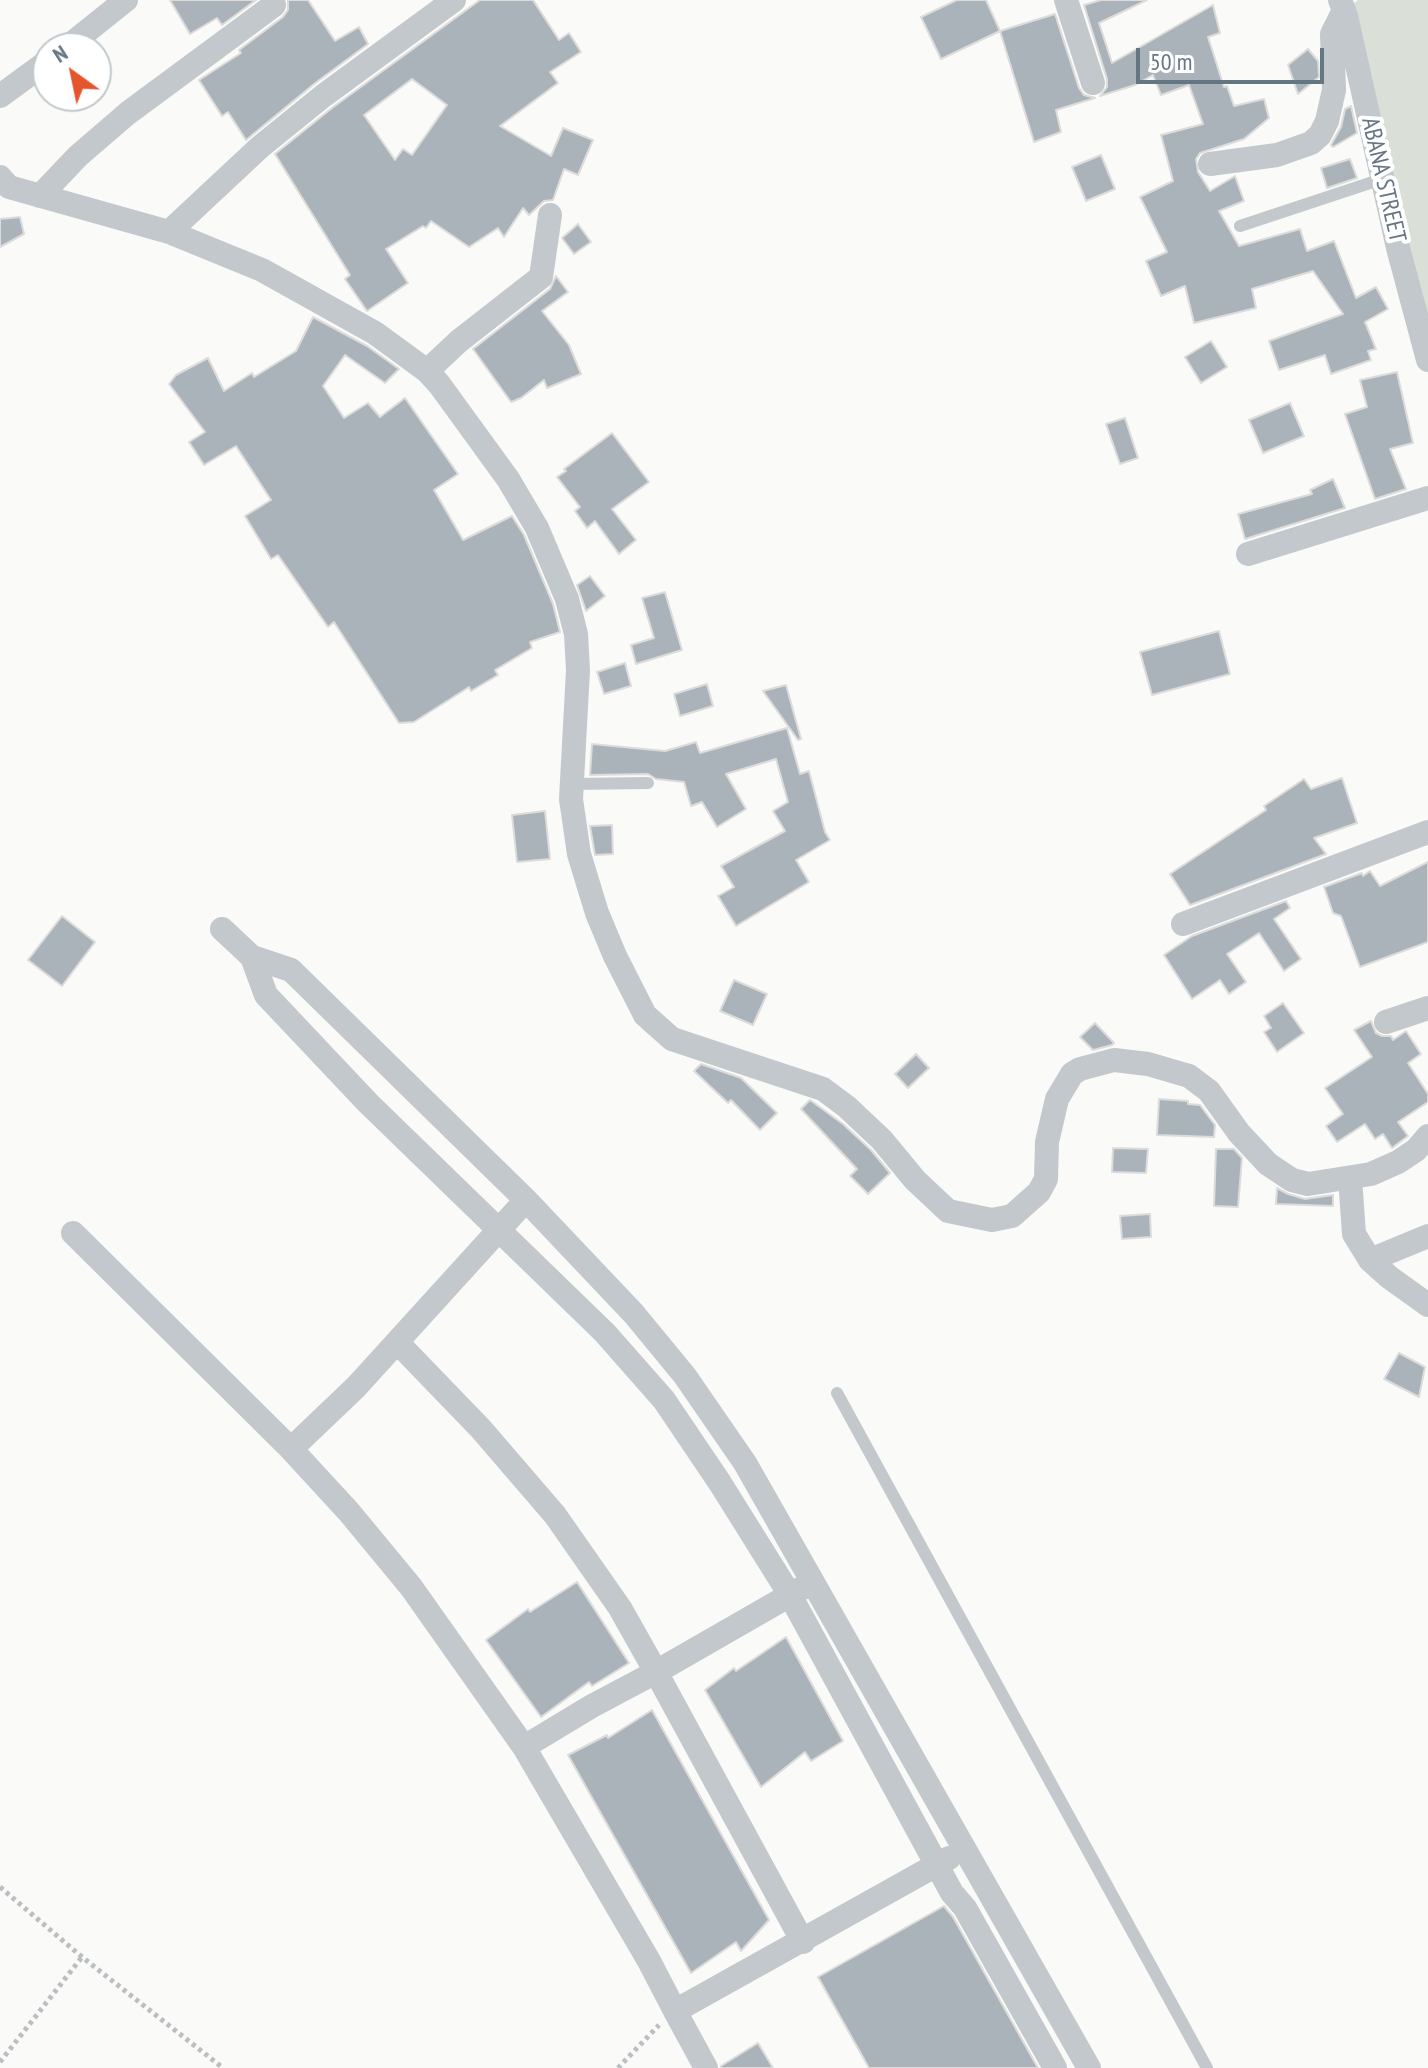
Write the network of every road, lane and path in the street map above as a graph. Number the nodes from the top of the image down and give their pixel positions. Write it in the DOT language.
graph roads {
  1 [pos="126,0"];
  2 [pos="454,0"];
  3 [pos="1066,0"];
  4 [pos="274,5"];
  5 [pos="1342,5"];
  6 [pos="86,32"];
  7 [pos="32,73"];
  8 [pos="1093,83"];
  9 [pos="0,96"];
  10 [pos="1210,164"];
  11 [pos="1382,179"];
  12 [pos="3,185"];
  13 [pos="40,196"];
  14 [pos="550,215"];
  15 [pos="1240,226"];
  16 [pos="169,232"];
  17 [pos="1428,360"];
  18 [pos="427,371"];
  19 [pos="1428,498"];
  20 [pos="1248,554"];
  21 [pos="648,783"];
  22 [pos="571,784"];
  23 [pos="1428,832"];
  24 [pos="1183,924"];
  25 [pos="222,929"];
  26 [pos="252,957"];
  27 [pos="1428,1008"];
  28 [pos="1386,1022"];
  29 [pos="1428,1136"];
  30 [pos="1350,1178"];
  31 [pos="526,1200"];
  32 [pos="500,1228"];
  33 [pos="73,1233"];
  34 [pos="1428,1236"];
  35 [pos="1370,1260"];
  36 [pos="1428,1305"];
  37 [pos="398,1343"];
  38 [pos="685,1376"];
  39 [pos="837,1393"];
  40 [pos="664,1400"];
  41 [pos="291,1449"];
  42 [pos="813,1582"];
  43 [pos="790,1595"];
  44 [pos="656,1672"];
  45 [pos="524,1747"];
  46 [pos="966,1849"];
  47 [pos="937,1865"];
  48 [pos="0,1887"];
  49 [pos="803,1942"];
  50 [pos="82,1957"];
  51 [pos="675,2011"];
  52 [pos="0,2062"];
  53 [pos="223,2068"];
  54 [pos="618,2068"];
  55 [pos="706,2068"];
  56 [pos="1055,2068"];
  57 [pos="1089,2068"];
  58 [pos="1207,2068"];
  1 -- 6 [label="street"];
  2 -- 16 [label="street"];
  3 -- 8 [label="street"];
  4 -- 13 [label="street"];
  5 -- 10 [label="street"];
  5 -- 11 [label="street, ABANA STREET"];
  7 -- 9 [label="street"];
  11 -- 15 [label="lane"];
  11 -- 17 [label="street, ABANA STREET"];
  12 -- 13 [label="street"];
  13 -- 16 [label="street"];
  14 -- 18 [label="street"];
  16 -- 18 [label="street"];
  18 -- 22 [label="street"];
  19 -- 20 [label="street"];
  21 -- 22 [label="lane"];
  22 -- 30 [label="street"];
  23 -- 24 [label="street"];
  25 -- 26 [label="street"];
  26 -- 31 [label="street"];
  26 -- 32 [label="street"];
  27 -- 28 [label="street"];
  29 -- 30 [label="street"];
  30 -- 35 [label="street"];
  31 -- 32 [label="street"];
  31 -- 38 [label="street"];
  32 -- 37 [label="street"];
  32 -- 40 [label="street"];
  33 -- 41 [label="street"];
  34 -- 35 [label="street"];
  35 -- 36 [label="street"];
  37 -- 41 [label="street"];
  37 -- 44 [label="street"];
  38 -- 40 [label="street"];
  38 -- 42 [label="street"];
  39 -- 58 [label="lane"];
  40 -- 43 [label="street"];
  41 -- 45 [label="street"];
  42 -- 43 [label="street"];
  42 -- 46 [label="street"];
  43 -- 44 [label="street"];
  43 -- 47 [label="street"];
  44 -- 45 [label="street"];
  44 -- 49 [label="street"];
  45 -- 51 [label="street"];
  46 -- 47 [label="street"];
  46 -- 57 [label="street"];
  47 -- 49 [label="street"];
  47 -- 56 [label="street"];
  48 -- 50 [label="path"];
  49 -- 51 [label="street"];
  50 -- 52 [label="path"];
  50 -- 53 [label="path"];
  51 -- 54 [label="path"];
  51 -- 55 [label="street"];
}
